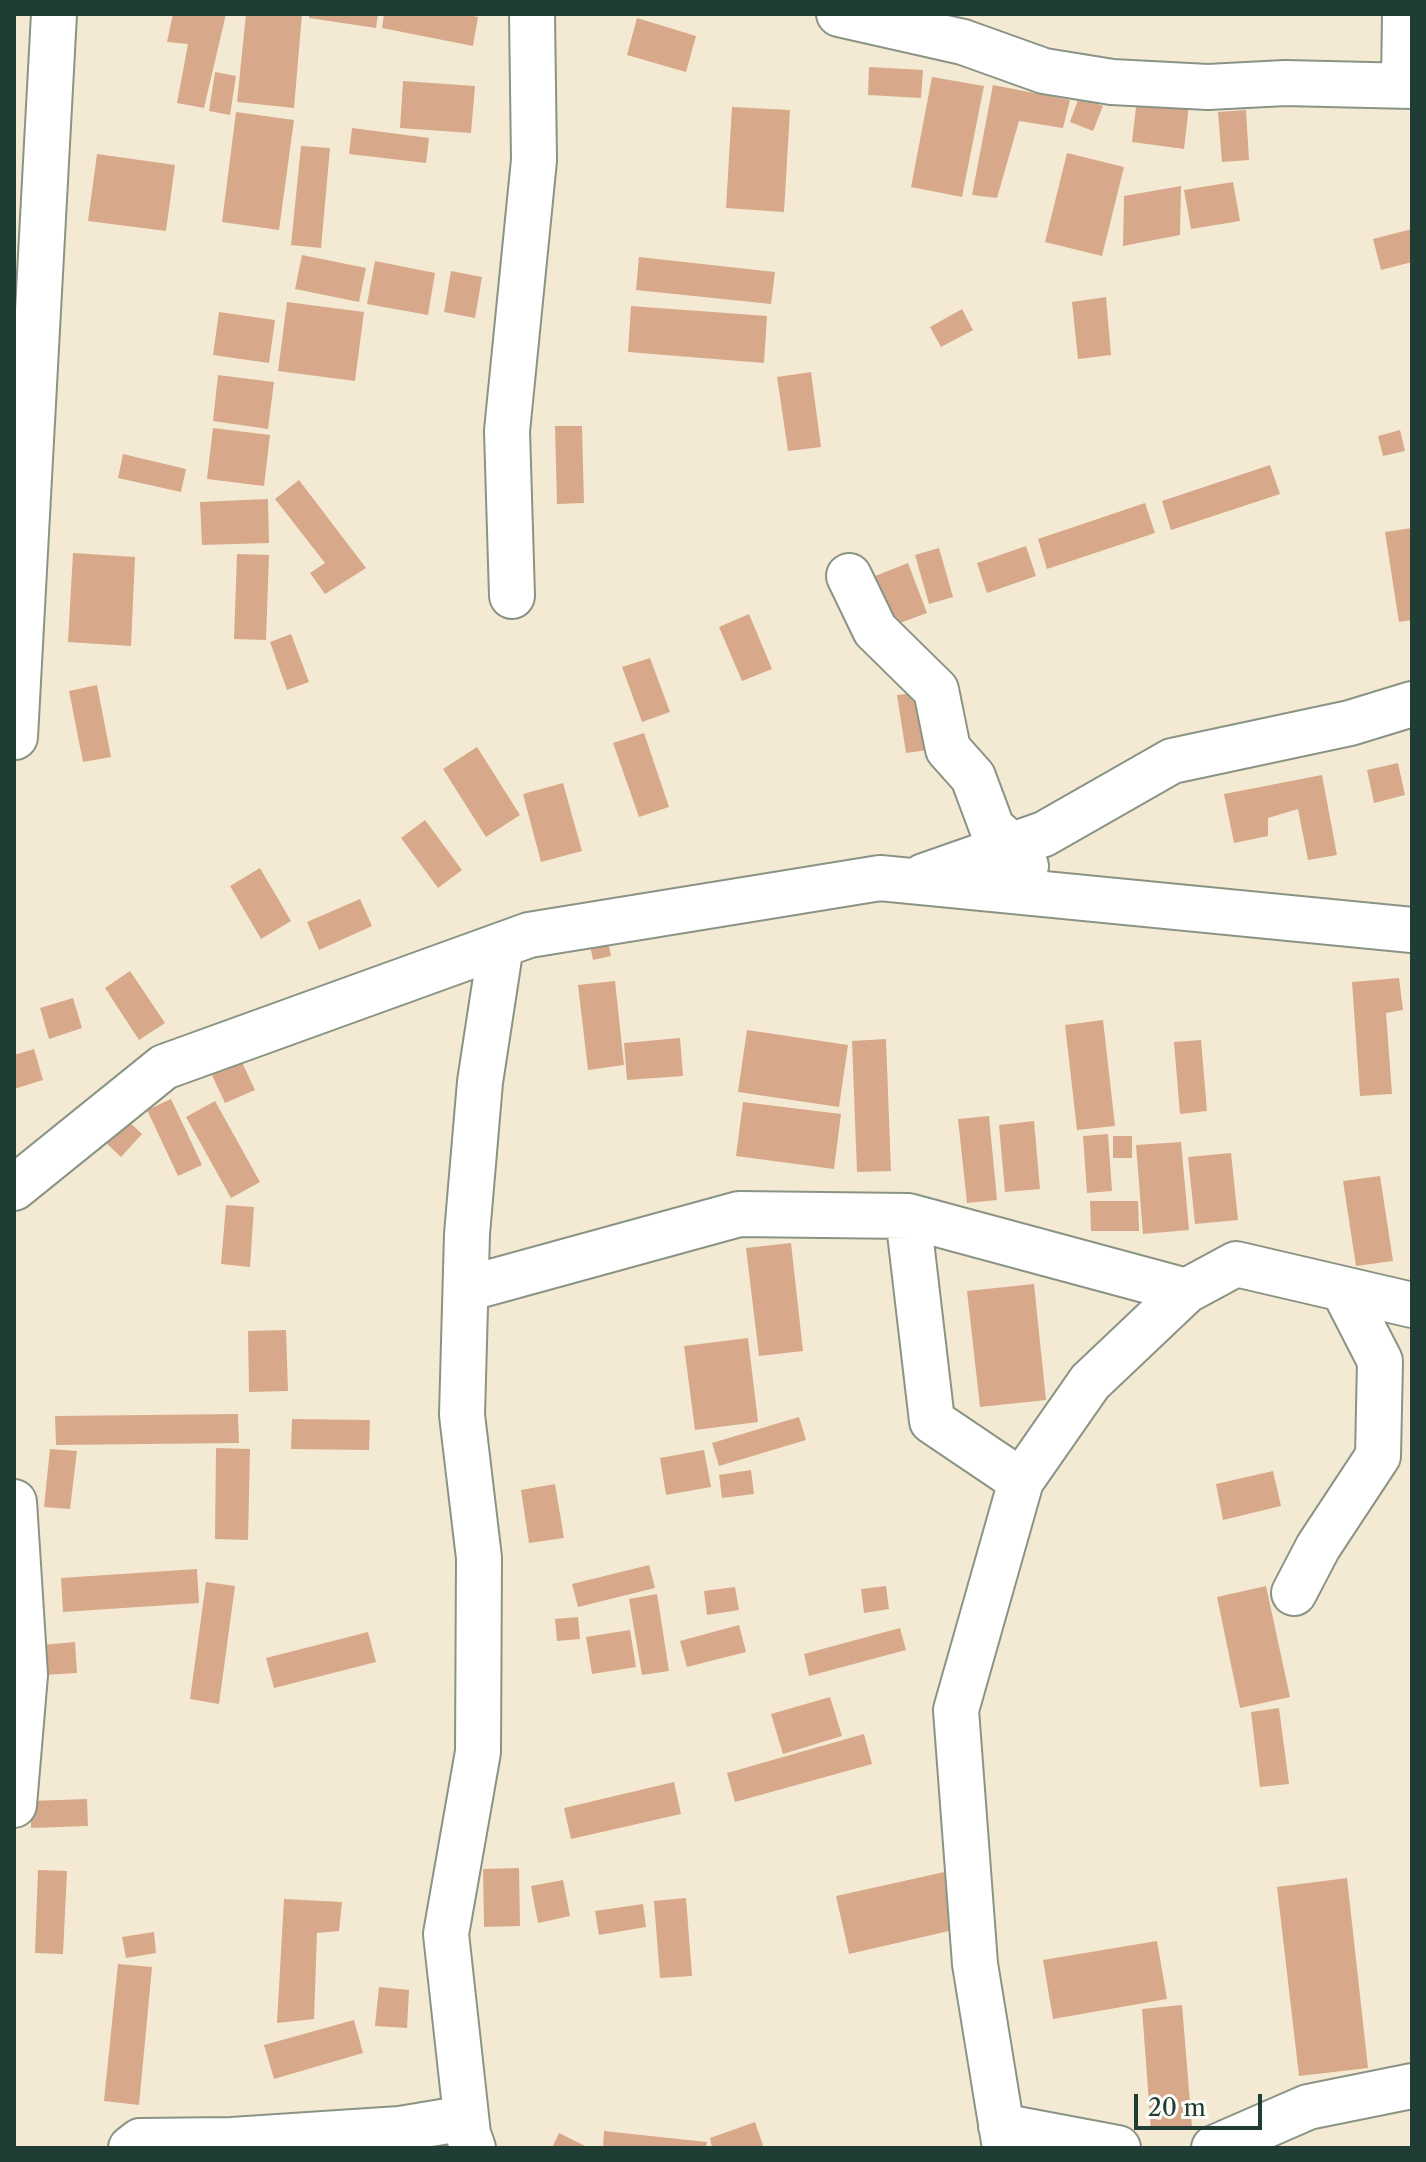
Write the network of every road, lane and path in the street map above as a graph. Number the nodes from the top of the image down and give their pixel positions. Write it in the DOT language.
graph roads {
  1 [pos="54,14"];
  2 [pos="532,14"];
  3 [pos="839,14"];
  4 [pos="1405,14"];
  5 [pos="1408,86"];
  6 [pos="849,576"];
  7 [pos="512,596"];
  8 [pos="1412,704"];
  9 [pos="15,737"];
  10 [pos="1012,846"];
  11 [pos="910,881"];
  12 [pos="1039,894"];
  13 [pos="1412,930"];
  14 [pos="501,945"];
  15 [pos="14,1188"];
  16 [pos="908,1216"];
  17 [pos="466,1289"];
  18 [pos="1343,1289"];
  19 [pos="1186,1291"];
  20 [pos="1412,1305"];
  21 [pos="1021,1481"];
  22 [pos="14,1502"];
  23 [pos="1294,1593"];
  24 [pos="14,1805"];
  25 [pos="1412,2086"];
  26 [pos="470,2133"];
  27 [pos="1003,2137"];
  28 [pos="131,2148"];
  29 [pos="1118,2148"];
  30 [pos="1214,2148"];
  1 -- 9 [label="street"];
  2 -- 7 [label="street"];
  3 -- 5 [label="street"];
  4 -- 5 [label="street"];
  6 -- 10 [label="street"];
  8 -- 10 [label="street"];
  10 -- 11 [label="street"];
  10 -- 12 [label="street"];
  11 -- 12 [label="street"];
  11 -- 14 [label="street"];
  12 -- 13 [label="street"];
  14 -- 15 [label="street"];
  14 -- 17 [label="street"];
  16 -- 17 [label="street"];
  16 -- 19 [label="street"];
  16 -- 21 [label="street"];
  17 -- 26 [label="street"];
  18 -- 19 [label="street"];
  18 -- 20 [label="street"];
  18 -- 23 [label="street"];
  19 -- 21 [label="street"];
  21 -- 27 [label="street"];
  22 -- 24 [label="street"];
  25 -- 30 [label="street"];
  26 -- 28 [label="street"];
  27 -- 29 [label="street"];
}
